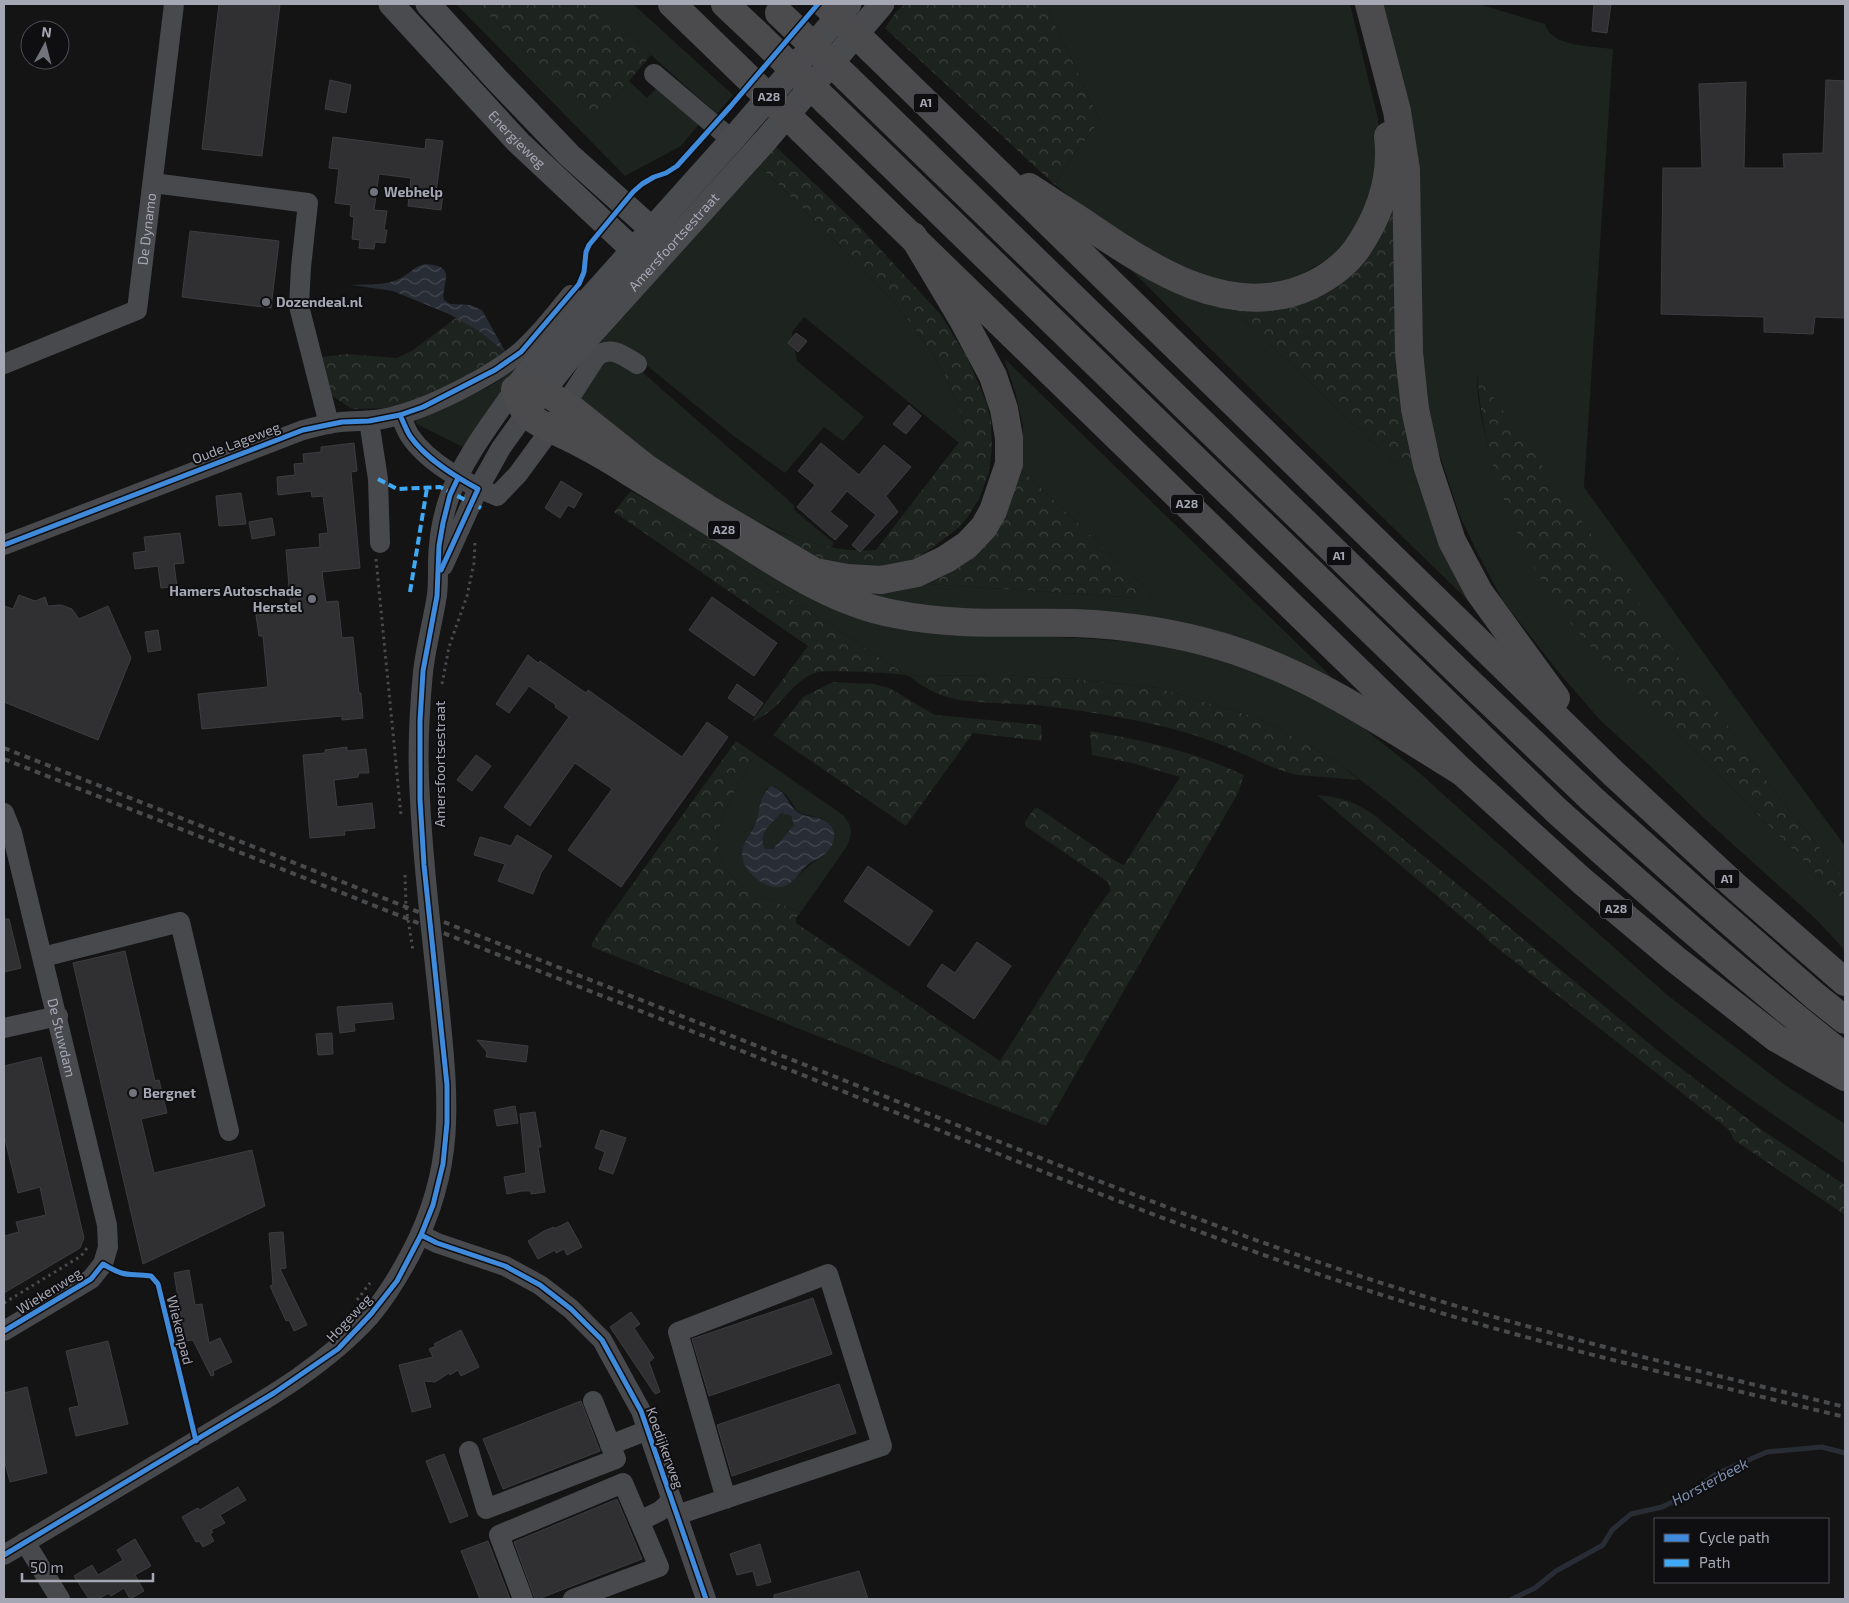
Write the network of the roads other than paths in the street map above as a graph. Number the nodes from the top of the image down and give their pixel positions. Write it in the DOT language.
graph roads {
  1 [pos="174,4"];
  2 [pos="391,4"];
  3 [pos="428,4"];
  4 [pos="672,4"];
  5 [pos="725,4"];
  6 [pos="825,4"];
  7 [pos="849,4"];
  8 [pos="882,4"];
  9 [pos="1353,4"];
  10 [pos="1369,4"];
  11 [pos="775,8"];
  12 [pos="654,74"];
  13 [pos="732,140"];
  14 [pos="981,157"];
  15 [pos="152,183"];
  16 [pos="652,229"];
  17 [pos="912,236"];
  18 [pos="671,246"];
  19 [pos="633,250"];
  20 [pos="652,267"];
  21 [pos="571,295"];
  22 [pos="4,364"];
  23 [pos="637,364"];
  24 [pos="542,391"];
  25 [pos="520,401"];
  26 [pos="565,405"];
  27 [pos="400,415"];
  28 [pos="370,421"];
  29 [pos="329,424"];
  30 [pos="552,429"];
  31 [pos="458,478"];
  32 [pos="478,489"];
  33 [pos="380,543"];
  34 [pos="4,546"];
  35 [pos="439,574"];
  36 [pos="1462,772"];
  37 [pos="1613,773"];
  38 [pos="4,813"];
  39 [pos="432,928"];
  40 [pos="43,957"];
  41 [pos="1845,982"];
  42 [pos="58,1016"];
  43 [pos="1845,1020"];
  44 [pos="4,1028"];
  45 [pos="1845,1057"];
  46 [pos="1845,1078"];
  47 [pos="229,1131"];
  48 [pos="421,1235"];
  49 [pos="103,1264"];
  50 [pos="4,1332"];
  51 [pos="593,1401"];
  52 [pos="648,1430"];
  53 [pos="610,1445"];
  54 [pos="469,1451"];
  55 [pos="726,1499"];
  56 [pos="675,1508"];
  57 [pos="640,1521"];
  58 [pos="26,1542"];
  59 [pos="4,1555"];
  60 [pos="60,1599"];
  61 [pos="522,1599"];
  62 [pos="573,1599"];
  63 [pos="706,1599"];
  1 -- 15 [label="street, De Dynamo"];
  2 -- 19 [label="main road, Energieweg"];
  3 -- 16 [label="main road, Energieweg"];
  4 -- 17 [label="highway, A28, bridge"];
  5 -- 45 [label="highway, A1, bridge"];
  6 -- 14 [label="highway, A1, bridge"];
  7 -- 13 [label="main road, Amersfoortsestraat"];
  8 -- 18 [label="main road, Amersfoortsestraat"];
  9 -- 14 [label="highway, A1"];
  10 -- 37 [label="highway, A1"];
  11 -- 43 [label="highway, A1, bridge"];
  12 -- 13 [label="street"];
  13 -- 16 [label="main road, Amersfoortsestraat"];
  14 -- 37 [label="highway, A1"];
  15 -- 22 [label="street, De Dynamo"];
  15 -- 29 [label="street"];
  16 -- 18 [label="main road, Energieweg"];
  16 -- 19 [label="main road, Amersfoortsestraat"];
  17 -- 26 [label="highway, A28"];
  17 -- 36 [label="highway, A28"];
  18 -- 20 [label="main road, Amersfoortsestraat"];
  19 -- 20 [label="main road, Energieweg"];
  19 -- 25 [label="main road, Amersfoortsestraat"];
  20 -- 24 [label="main road, Amersfoortsestraat"];
  21 -- 27 [label="street"];
  23 -- 26 [label="street"];
  24 -- 25 [label="highway, A28"];
  24 -- 26 [label="highway, A28"];
  25 -- 30 [label="highway, A28"];
  25 -- 31 [label="street, Amersfoortsestraat"];
  25 -- 32 [label="street, Amersfoortsestraat"];
  26 -- 30 [label="street"];
  27 -- 28 [label="street, Oude Lageweg"];
  27 -- 31 [label="street"];
  28 -- 29 [label="street, Oude Lageweg"];
  28 -- 33 [label="street"];
  29 -- 34 [label="street, Oude Lageweg"];
  30 -- 32 [label="street"];
  30 -- 36 [label="highway, A28"];
  31 -- 32 [label="street"];
  31 -- 35 [label="street, Amersfoortsestraat"];
  32 -- 35 [label="street, Amersfoortsestraat"];
  35 -- 39 [label="street, Amersfoortsestraat"];
  36 -- 46 [label="highway, A28"];
  37 -- 41 [label="highway, A1"];
  38 -- 40 [label="street, De Stuwdam"];
  39 -- 48 [label="street, Hogeweg"];
  40 -- 42 [label="street, De Stuwdam"];
  40 -- 47 [label="street"];
  42 -- 44 [label="street"];
  42 -- 49 [label="street, De Stuwdam"];
  48 -- 52 [label="street, Koedijkerweg"];
  48 -- 58 [label="street, Hogeweg"];
  49 -- 50 [label="street, Wiekenweg"];
  51 -- 53 [label="street"];
  52 -- 53 [label="street"];
  52 -- 56 [label="street, Koedijkerweg"];
  53 -- 54 [label="street"];
  55 -- 55 [label="street"];
  55 -- 56 [label="street"];
  56 -- 57 [label="street"];
  56 -- 63 [label="street, Koedijkerweg"];
  57 -- 61 [label="street"];
  57 -- 62 [label="street"];
  58 -- 59 [label="street, Hogeweg"];
  58 -- 60 [label="street"];
}
